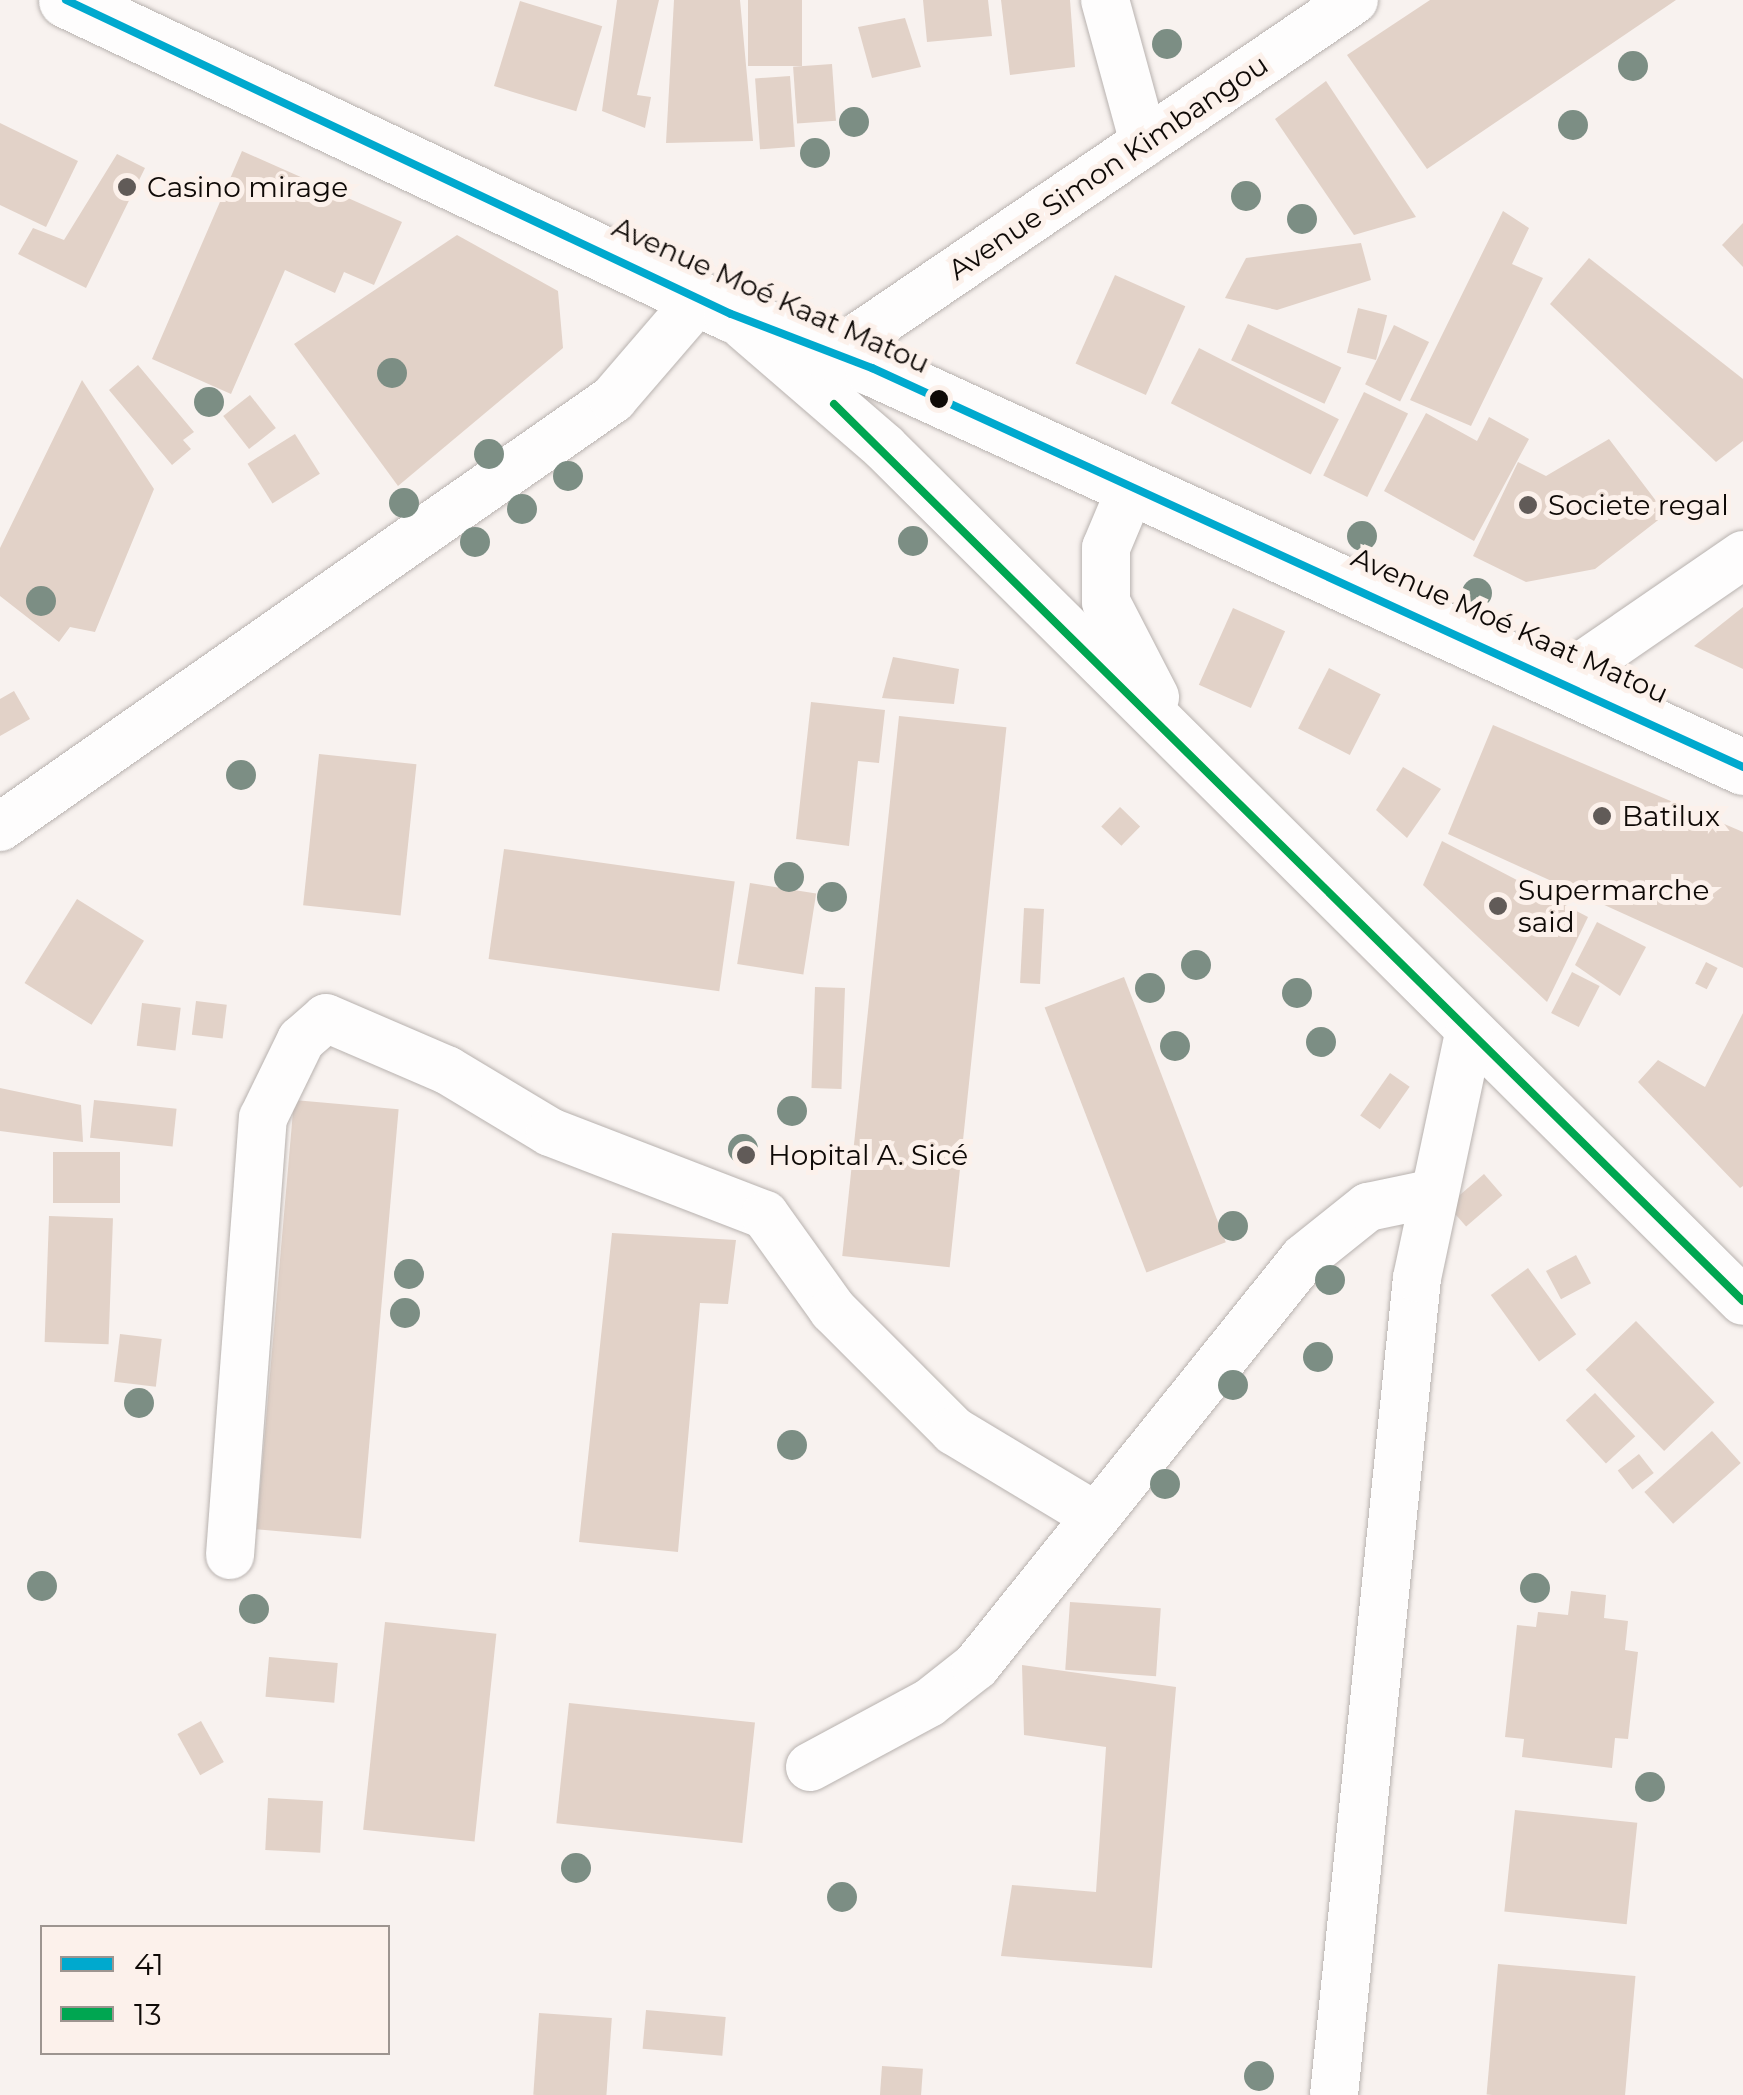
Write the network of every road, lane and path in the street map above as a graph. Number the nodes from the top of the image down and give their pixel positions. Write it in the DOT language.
graph roads {
  1 [pos="66,0"];
  2 [pos="130,0"];
  3 [pos="1105,0"];
  4 [pos="1354,0"];
  5 [pos="1144,142"];
  6 [pos="715,307"];
  7 [pos="861,335"];
  8 [pos="1132,486"];
  9 [pos="1743,555"];
  10 [pos="1589,660"];
  11 [pos="1743,730"];
  12 [pos="1192,754"];
  13 [pos="1743,767"];
  14 [pos="0,827"];
  15 [pos="1469,1034"];
  16 [pos="1435,1193"];
  17 [pos="1743,1302"];
  18 [pos="1094,1516"];
  19 [pos="230,1555"];
  20 [pos="810,1767"];
  21 [pos="1334,2095"];
  1 -- 6 [label="main road, Avenue Moé Kaat Matou"];
  2 -- 7 [label="main road, Avenue Moé Kaat Matou"];
  3 -- 5 [label="street"];
  4 -- 5 [label="street, Avenue Simon Kimbangou"];
  5 -- 7 [label="street, Avenue Simon Kimbangou"];
  6 -- 8 [label="main road, Avenue Moé Kaat Matou"];
  6 -- 12 [label="street"];
  6 -- 14 [label="street"];
  7 -- 10 [label="main road, Avenue Moé Kaat Matou"];
  8 -- 12 [label="street"];
  8 -- 13 [label="main road, Avenue Moé Kaat Matou"];
  9 -- 10 [label="street"];
  10 -- 11 [label="main road, Avenue Moé Kaat Matou"];
  12 -- 15 [label="street"];
  15 -- 16 [label="street"];
  15 -- 17 [label="street"];
  16 -- 18 [label="street"];
  16 -- 21 [label="street"];
  18 -- 19 [label="street"];
  18 -- 20 [label="street"];
}
